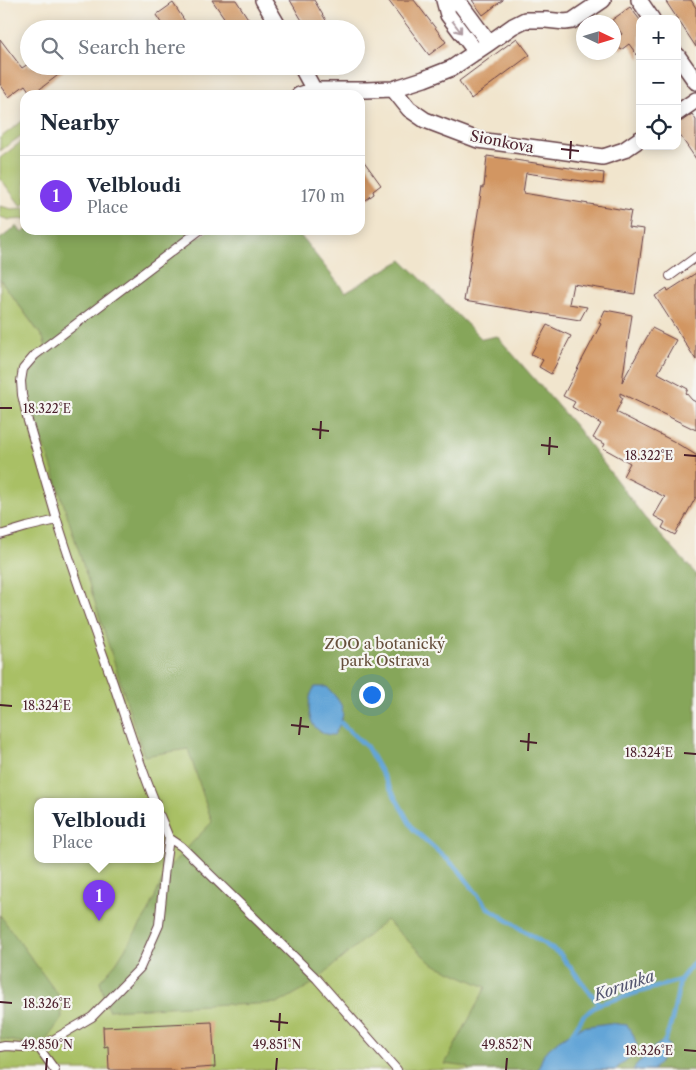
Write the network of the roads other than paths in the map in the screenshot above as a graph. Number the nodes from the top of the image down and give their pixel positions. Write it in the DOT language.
graph roads {
  1 [pos="263,0"];
  2 [pos="444,0"];
  3 [pos="453,0"];
  4 [pos="603,0"];
  5 [pos="639,0"];
  6 [pos="649,15"];
  7 [pos="275,20"];
  8 [pos="489,43"];
  9 [pos="476,52"];
  10 [pos="681,60"];
  11 [pos="305,75"];
  12 [pos="696,82"];
  13 [pos="393,89"];
  14 [pos="312,90"];
  15 [pos="365,90"];
  16 [pos="696,100"];
  17 [pos="681,110"];
  18 [pos="636,142"];
  19 [pos="193,235"];
  20 [pos="696,257"];
  21 [pos="670,276"];
  22 [pos="57,520"];
  23 [pos="0,534"];
  24 [pos="153,798"];
  25 [pos="164,825"];
  26 [pos="170,838"];
  27 [pos="0,1047"];
  28 [pos="39,1048"];
  29 [pos="55,1070"];
  30 [pos="397,1070"];
  1 -- 7 [label="street"];
  2 -- 9 [label="street, one-way"];
  3 -- 8 [label="street"];
  4 -- 8 [label="street"];
  5 -- 6 [label="street"];
  8 -- 9 [label="street"];
  9 -- 13 [label="street"];
  10 -- 12 [label="street"];
  11 -- 14 [label="street"];
  13 -- 15 [label="street"];
  13 -- 18 [label="street, Sionkova"];
  16 -- 17 [label="street"];
  19 -- 22 [label="lane"];
  20 -- 21 [label="lane"];
  22 -- 23 [label="lane"];
  22 -- 24 [label="lane"];
  25 -- 26 [label="lane"];
  26 -- 28 [label="lane"];
  26 -- 30 [label="lane"];
  27 -- 28 [label="lane"];
  28 -- 29 [label="lane"];
}
